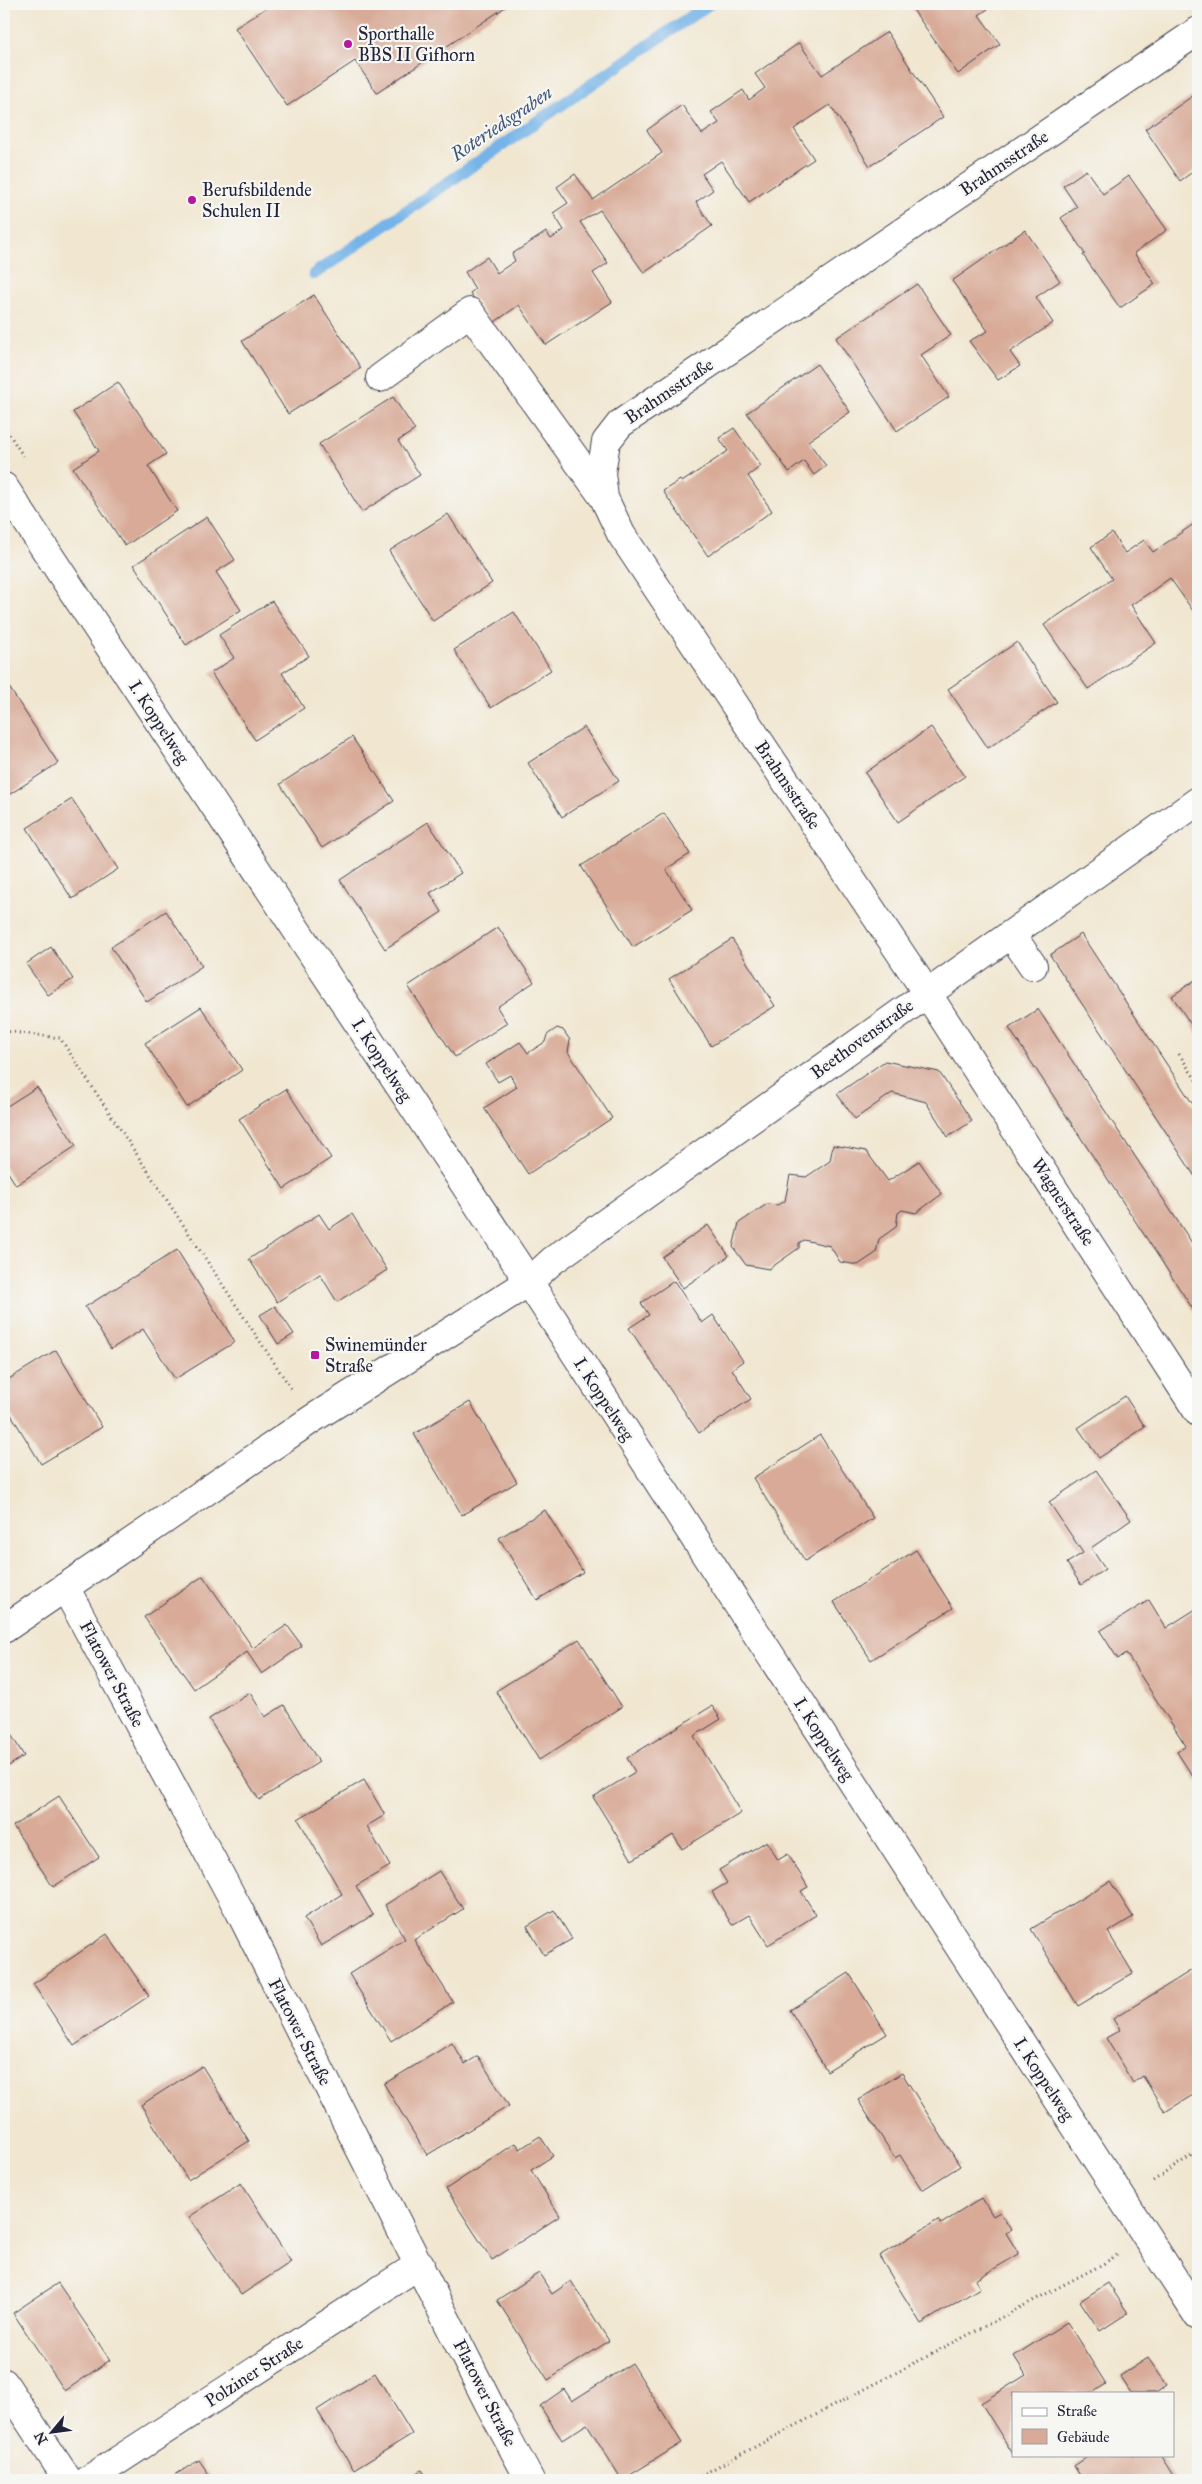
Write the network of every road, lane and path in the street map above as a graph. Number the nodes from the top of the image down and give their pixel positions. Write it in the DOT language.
graph roads {
  1 [pos="1198,31"];
  2 [pos="380,378"];
  3 [pos="4,486"];
  4 [pos="604,498"];
  5 [pos="1198,801"];
  6 [pos="1011,934"];
  7 [pos="1032,966"];
  8 [pos="927,993"];
  9 [pos="4,1031"];
  10 [pos="1179,1054"];
  11 [pos="1198,1084"];
  12 [pos="529,1282"];
  13 [pos="1194,1397"];
  14 [pos="312,1419"];
  15 [pos="65,1587"];
  16 [pos="4,1628"];
  17 [pos="1198,2151"];
  18 [pos="1138,2224"];
  19 [pos="420,2264"];
  20 [pos="1198,2316"];
  21 [pos="4,2382"];
  22 [pos="68,2480"];
  23 [pos="88,2480"];
  24 [pos="530,2480"];
  25 [pos="692,2480"];
  1 -- 4 [label="street, Brahmsstraße"];
  2 -- 4 [label="street"];
  3 -- 12 [label="street, I. Koppelweg"];
  4 -- 8 [label="street, Brahmsstraße"];
  5 -- 6 [label="street, Beethovenstraße"];
  6 -- 7 [label="street"];
  6 -- 8 [label="street, Beethovenstraße"];
  8 -- 12 [label="street, Beethovenstraße"];
  8 -- 13 [label="street, Wagnerstraße"];
  9 -- 14 [label="path"];
  10 -- 11 [label="path"];
  12 -- 14 [label="street"];
  12 -- 18 [label="street, I. Koppelweg"];
  14 -- 15 [label="street"];
  15 -- 16 [label="street"];
  15 -- 19 [label="street, Flatower Straße"];
  17 -- 18 [label="path"];
  18 -- 20 [label="street, I. Koppelweg"];
  18 -- 25 [label="path"];
  19 -- 23 [label="street, Polziner Straße"];
  19 -- 24 [label="street, Flatower Straße"];
  21 -- 22 [label="street"];
}
